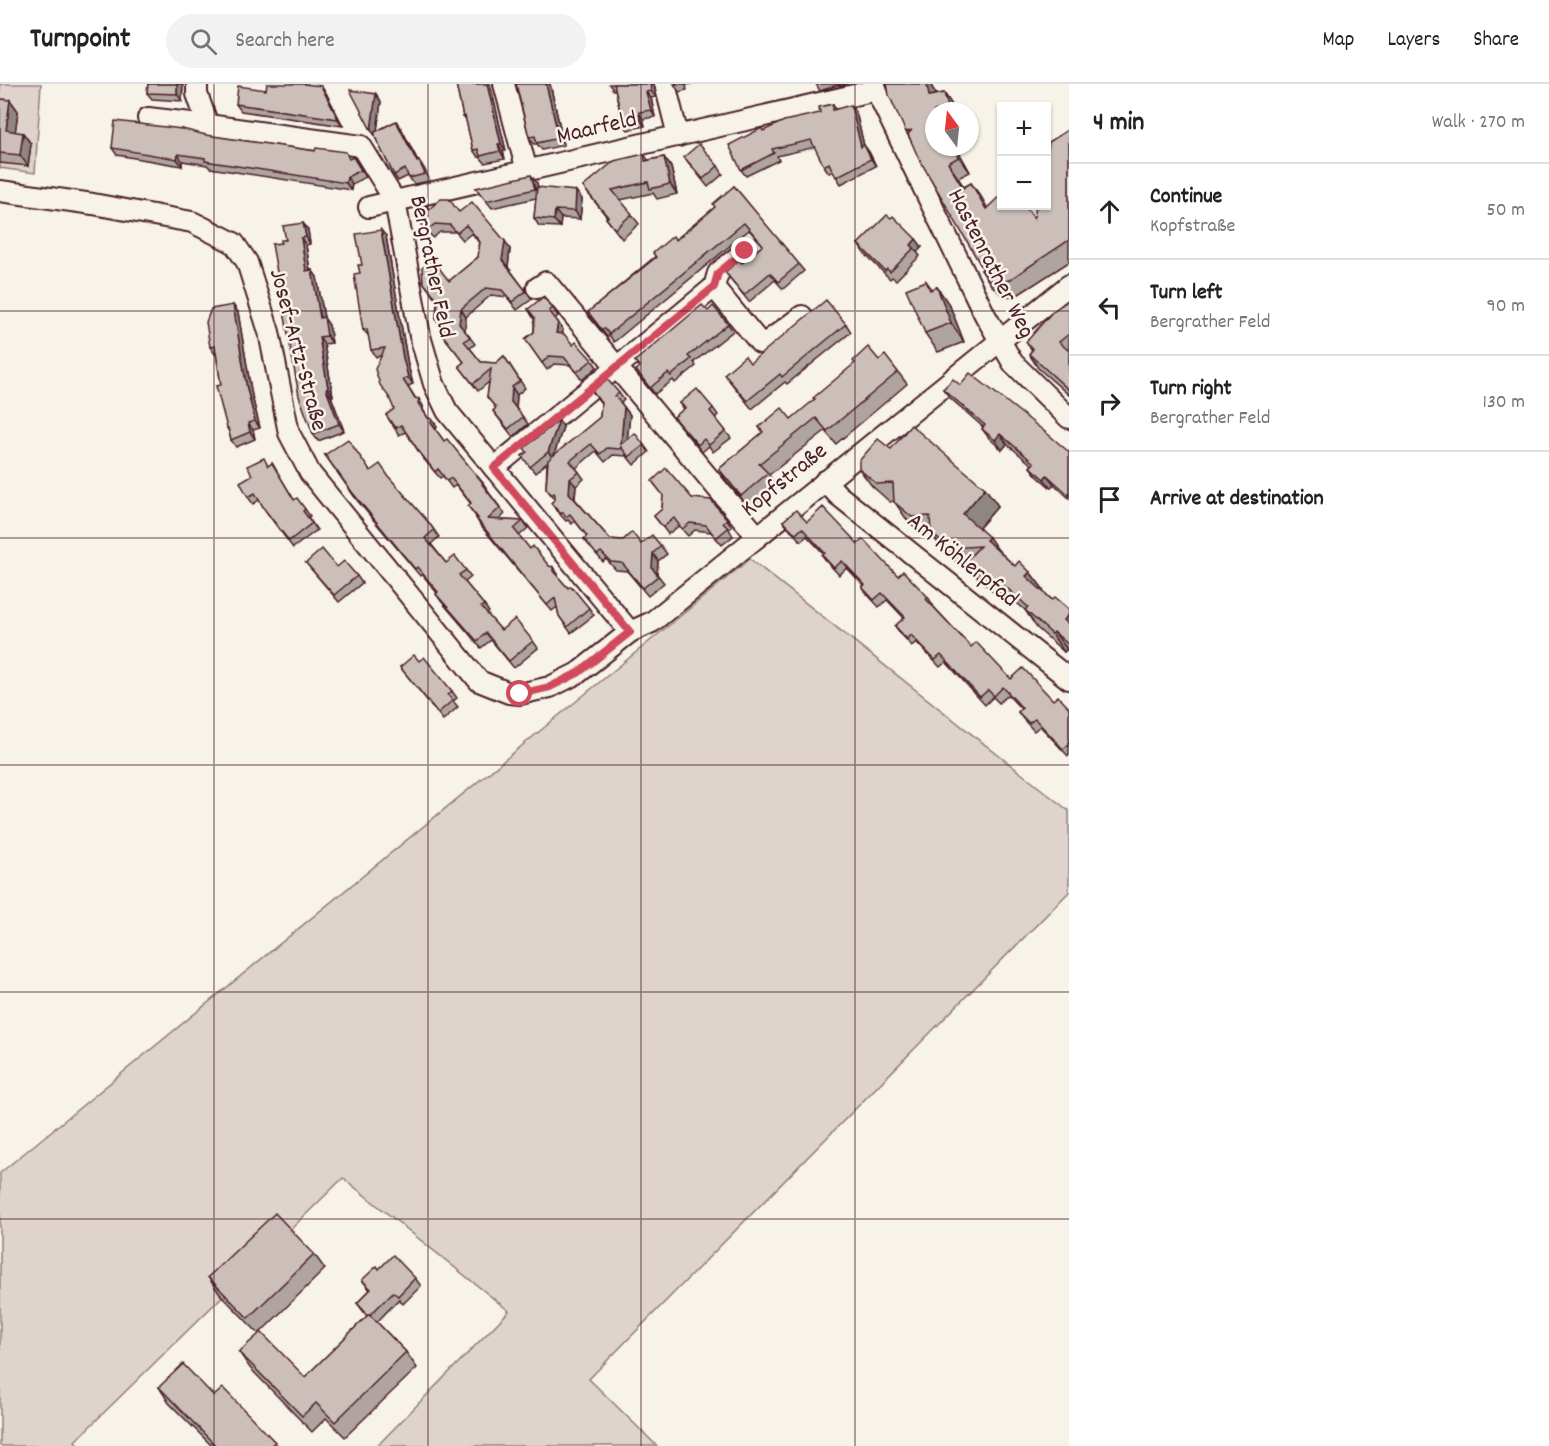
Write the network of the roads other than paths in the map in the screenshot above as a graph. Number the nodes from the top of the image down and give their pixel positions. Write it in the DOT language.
graph roads {
  1 [pos="197,84"];
  2 [pos="504,84"];
  3 [pos="665,84"];
  4 [pos="875,87"];
  5 [pos="148,118"];
  6 [pos="207,125"];
  7 [pos="678,136"];
  8 [pos="527,171"];
  9 [pos="0,191"];
  10 [pos="395,201"];
  11 [pos="369,207"];
  12 [pos="745,251"];
  13 [pos="1069,285"];
  14 [pos="714,287"];
  15 [pos="537,288"];
  16 [pos="802,316"];
  17 [pos="999,341"];
  18 [pos="617,366"];
  19 [pos="1069,418"];
  20 [pos="494,468"];
  21 [pos="825,481"];
  22 [pos="758,536"];
  23 [pos="630,632"];
  24 [pos="1069,679"];
  25 [pos="520,694"];
  1 -- 6 [label="street"];
  2 -- 8 [label="street"];
  3 -- 7 [label="street"];
  4 -- 7 [label="street, Maarfeld"];
  4 -- 17 [label="street, Hastenrather Weg"];
  5 -- 6 [label="street, Bergrather Feld"];
  6 -- 10 [label="street, Bergrather Feld"];
  7 -- 8 [label="street, Maarfeld"];
  8 -- 10 [label="street, Maarfeld"];
  9 -- 25 [label="street, Josef-Artz-Straße"];
  10 -- 11 [label="street, Maarfeld"];
  10 -- 20 [label="street, Bergrather Feld"];
  12 -- 14 [label="street"];
  13 -- 17 [label="street, Kopfstraße"];
  14 -- 16 [label="street"];
  14 -- 18 [label="street"];
  15 -- 18 [label="street"];
  17 -- 19 [label="street, Hastenrather Weg"];
  17 -- 21 [label="street, Kopfstraße"];
  18 -- 20 [label="street"];
  18 -- 22 [label="street"];
  20 -- 23 [label="street, Bergrather Feld"];
  21 -- 22 [label="street, Kopfstraße"];
  21 -- 24 [label="street, Am Köhlerpfad"];
  22 -- 23 [label="street, Kopfstraße"];
  23 -- 25 [label="street, Kopfstraße"];
}
